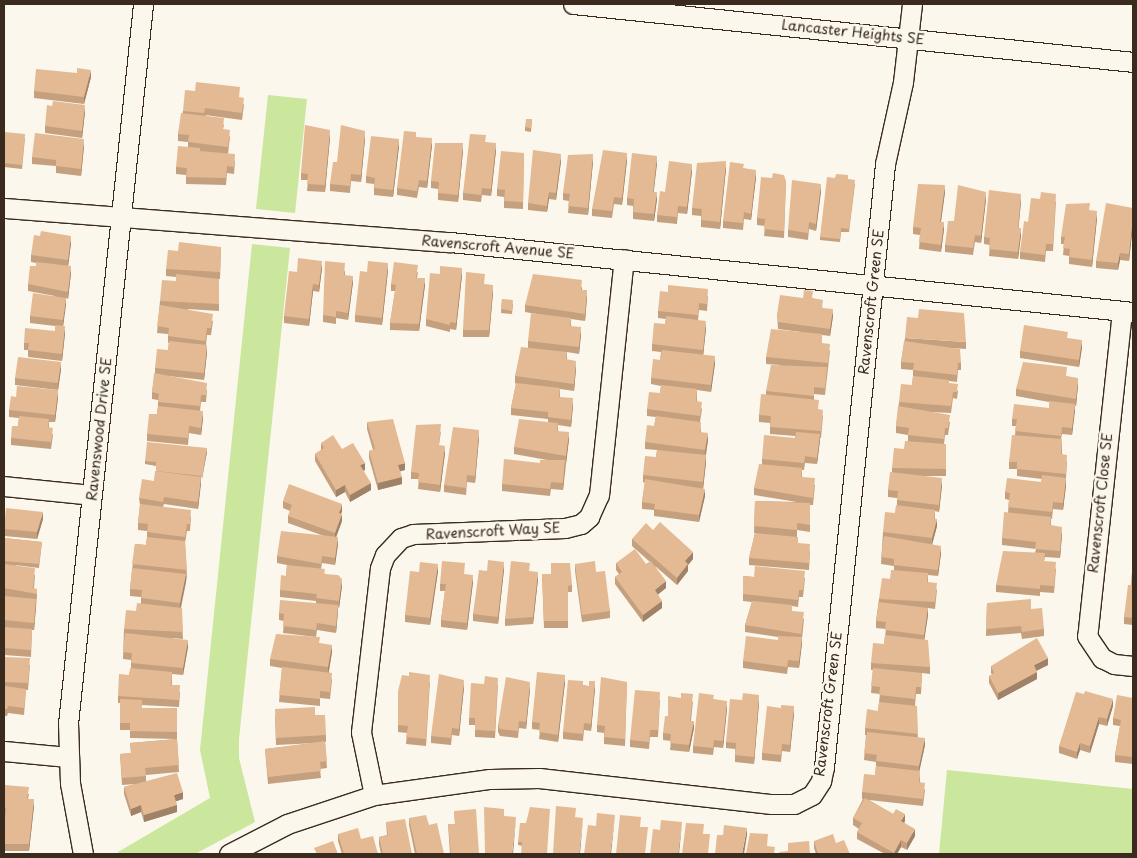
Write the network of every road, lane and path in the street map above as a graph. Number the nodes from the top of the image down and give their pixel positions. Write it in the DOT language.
graph roads {
  1 [pos="143,4"];
  2 [pos="573,4"];
  3 [pos="912,4"];
  4 [pos="669,8"];
  5 [pos="909,38"];
  6 [pos="1133,62"];
  7 [pos="4,208"];
  8 [pos="122,216"];
  9 [pos="624,259"];
  10 [pos="873,285"];
  11 [pos="1128,312"];
  12 [pos="4,486"];
  13 [pos="92,495"];
  14 [pos="1133,666"];
  15 [pos="4,751"];
  16 [pos="68,757"];
  17 [pos="374,795"];
  18 [pos="83,854"];
  19 [pos="229,854"];
  1 -- 8 [label="street, Ravenswood Drive SE"];
  2 -- 4 [label="street, Lancaster Heights SE"];
  3 -- 5 [label="street, Ravenscroft Green SE"];
  4 -- 5 [label="street, Lancaster Heights SE"];
  5 -- 6 [label="street, Lancaster Heights SE"];
  5 -- 10 [label="street, Ravenscroft Green SE"];
  7 -- 8 [label="street, Ravenscroft Avenue SE"];
  8 -- 9 [label="street, Ravenscroft Avenue SE"];
  8 -- 13 [label="street, Ravenswood Drive SE"];
  9 -- 10 [label="street, Ravenscroft Avenue SE"];
  9 -- 17 [label="street, Ravenscroft Way SE"];
  10 -- 11 [label="street, Ravenscroft Close SE"];
  10 -- 17 [label="street, Ravenscroft Green SE"];
  11 -- 14 [label="street, Ravenscroft Close SE"];
  12 -- 13 [label="street"];
  13 -- 16 [label="street, Ravenswood Drive SE"];
  15 -- 16 [label="street"];
  16 -- 18 [label="street, Ravenswood Drive SE"];
  17 -- 19 [label="street, Ravenscroft Green SE"];
}
